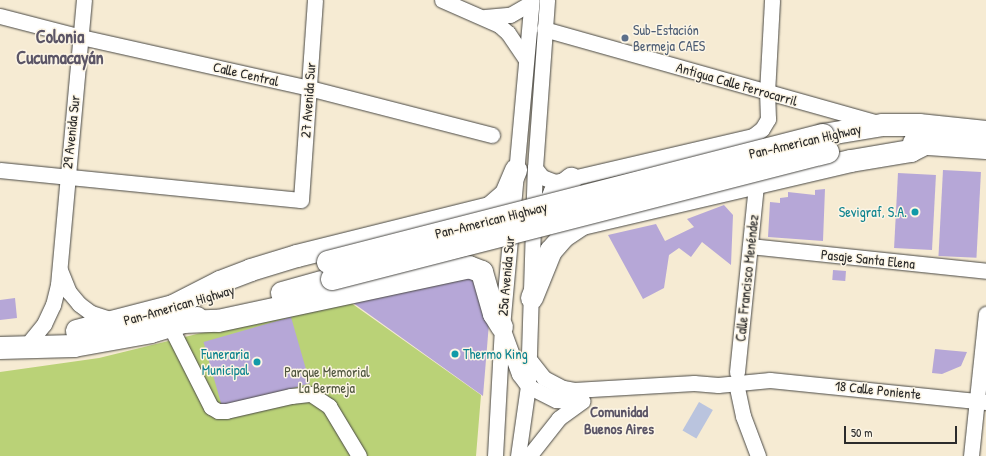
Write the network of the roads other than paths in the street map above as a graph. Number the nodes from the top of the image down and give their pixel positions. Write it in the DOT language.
graph roads {
  1 [pos="84,0"];
  2 [pos="315,0"];
  3 [pos="442,0"];
  4 [pos="547,0"];
  5 [pos="772,0"];
  6 [pos="531,2"];
  7 [pos="0,16"];
  8 [pos="485,17"];
  9 [pos="544,29"];
  10 [pos="81,37"];
  11 [pos="525,58"];
  12 [pos="309,88"];
  13 [pos="767,92"];
  14 [pos="883,125"];
  15 [pos="984,134"];
  16 [pos="492,135"];
  17 [pos="929,142"];
  18 [pos="826,144"];
  19 [pos="525,169"];
  20 [pos="0,170"];
  21 [pos="67,176"];
  22 [pos="571,180"];
  23 [pos="756,184"];
  24 [pos="431,224"];
  25 [pos="582,224"];
  26 [pos="750,246"];
  27 [pos="58,264"];
  28 [pos="986,271"];
  29 [pos="436,273"];
  30 [pos="532,298"];
  31 [pos="986,314"];
  32 [pos="175,318"];
  33 [pos="120,322"];
  34 [pos="502,327"];
  35 [pos="31,340"];
  36 [pos="0,343"];
  37 [pos="0,348"];
  38 [pos="528,359"];
  39 [pos="737,378"];
  40 [pos="528,386"];
  41 [pos="603,390"];
  42 [pos="580,402"];
  43 [pos="982,402"];
  44 [pos="359,456"];
  45 [pos="495,456"];
  46 [pos="518,456"];
  47 [pos="528,456"];
  48 [pos="758,456"];
  49 [pos="972,456"];
  1 -- 10 [label="street, 29 Avenida Sur"];
  2 -- 12 [label="street, 27 Avenida Sur"];
  3 -- 8 [label="street"];
  4 -- 9 [label="street, 25a Avenida Sur"];
  5 -- 13 [label="street"];
  6 -- 8 [label="street"];
  6 -- 11 [label="street, 25a Avenida Sur"];
  7 -- 10 [label="street, Calle Central"];
  8 -- 11 [label="street"];
  9 -- 13 [label="street, Antigua Calle Ferrocarril"];
  9 -- 19 [label="street, 25a Avenida Sur"];
  10 -- 12 [label="street, Calle Central"];
  10 -- 21 [label="street, 29 Avenida Sur"];
  11 -- 19 [label="street, 25a Avenida Sur"];
  12 -- 16 [label="street, Calle Central"];
  12 -- 21 [label="street, 27 Avenida Sur"];
  13 -- 14 [label="street, Antigua Calle Ferrocarril"];
  13 -- 22 [label="street"];
  14 -- 15 [label="highway, Pan-American Highway"];
  14 -- 18 [label="highway, Pan-American Highway"];
  15 -- 17 [label="highway, Pan-American Highway"];
  17 -- 18 [label="highway, Pan-American Highway"];
  17 -- 23 [label="highway"];
  18 -- 32 [label="highway, Pan-American Highway, bridge"];
  19 -- 22 [label="street"];
  19 -- 24 [label="highway"];
  19 -- 30 [label="street, 25a Avenida Sur"];
  19 -- 34 [label="street, 25a Avenida Sur"];
  20 -- 21 [label="street"];
  21 -- 27 [label="street, 29 Avenida Sur"];
  22 -- 25 [label="highway"];
  23 -- 25 [label="highway"];
  23 -- 26 [label="street, Calle Francisco Menéndez"];
  24 -- 29 [label="highway"];
  24 -- 32 [label="highway"];
  25 -- 30 [label="highway"];
  26 -- 28 [label="street, Pasaje Santa Elena"];
  26 -- 39 [label="street, Calle Francisco Menéndez"];
  27 -- 33 [label="street, 29 Avenida Sur"];
  27 -- 35 [label="street, 29 Avenida Sur"];
  29 -- 32 [label="highway"];
  29 -- 34 [label="highway"];
  30 -- 38 [label="street, 25a Avenida Sur"];
  31 -- 43 [label="street"];
  32 -- 33 [label="highway, Pan-American Highway"];
  32 -- 37 [label="highway, Pan-American Highway"];
  32 -- 44 [label="street"];
  33 -- 35 [label="highway, Pan-American Highway"];
  34 -- 40 [label="street"];
  34 -- 45 [label="street, 25a Avenida Sur"];
  35 -- 36 [label="highway, Pan-American Highway"];
  38 -- 40 [label="street, 25a Avenida Sur"];
  38 -- 41 [label="street, 18 Calle Poniente"];
  39 -- 41 [label="street, 18 Calle Poniente"];
  39 -- 43 [label="street, 18 Calle Poniente"];
  39 -- 48 [label="street, Calle Francisco Menéndez"];
  40 -- 42 [label="street"];
  40 -- 46 [label="street, 25a Avenida Sur"];
  41 -- 42 [label="street, 18 Calle Poniente"];
  42 -- 47 [label="street, 18 Calle Poniente"];
  43 -- 49 [label="street"];
}
